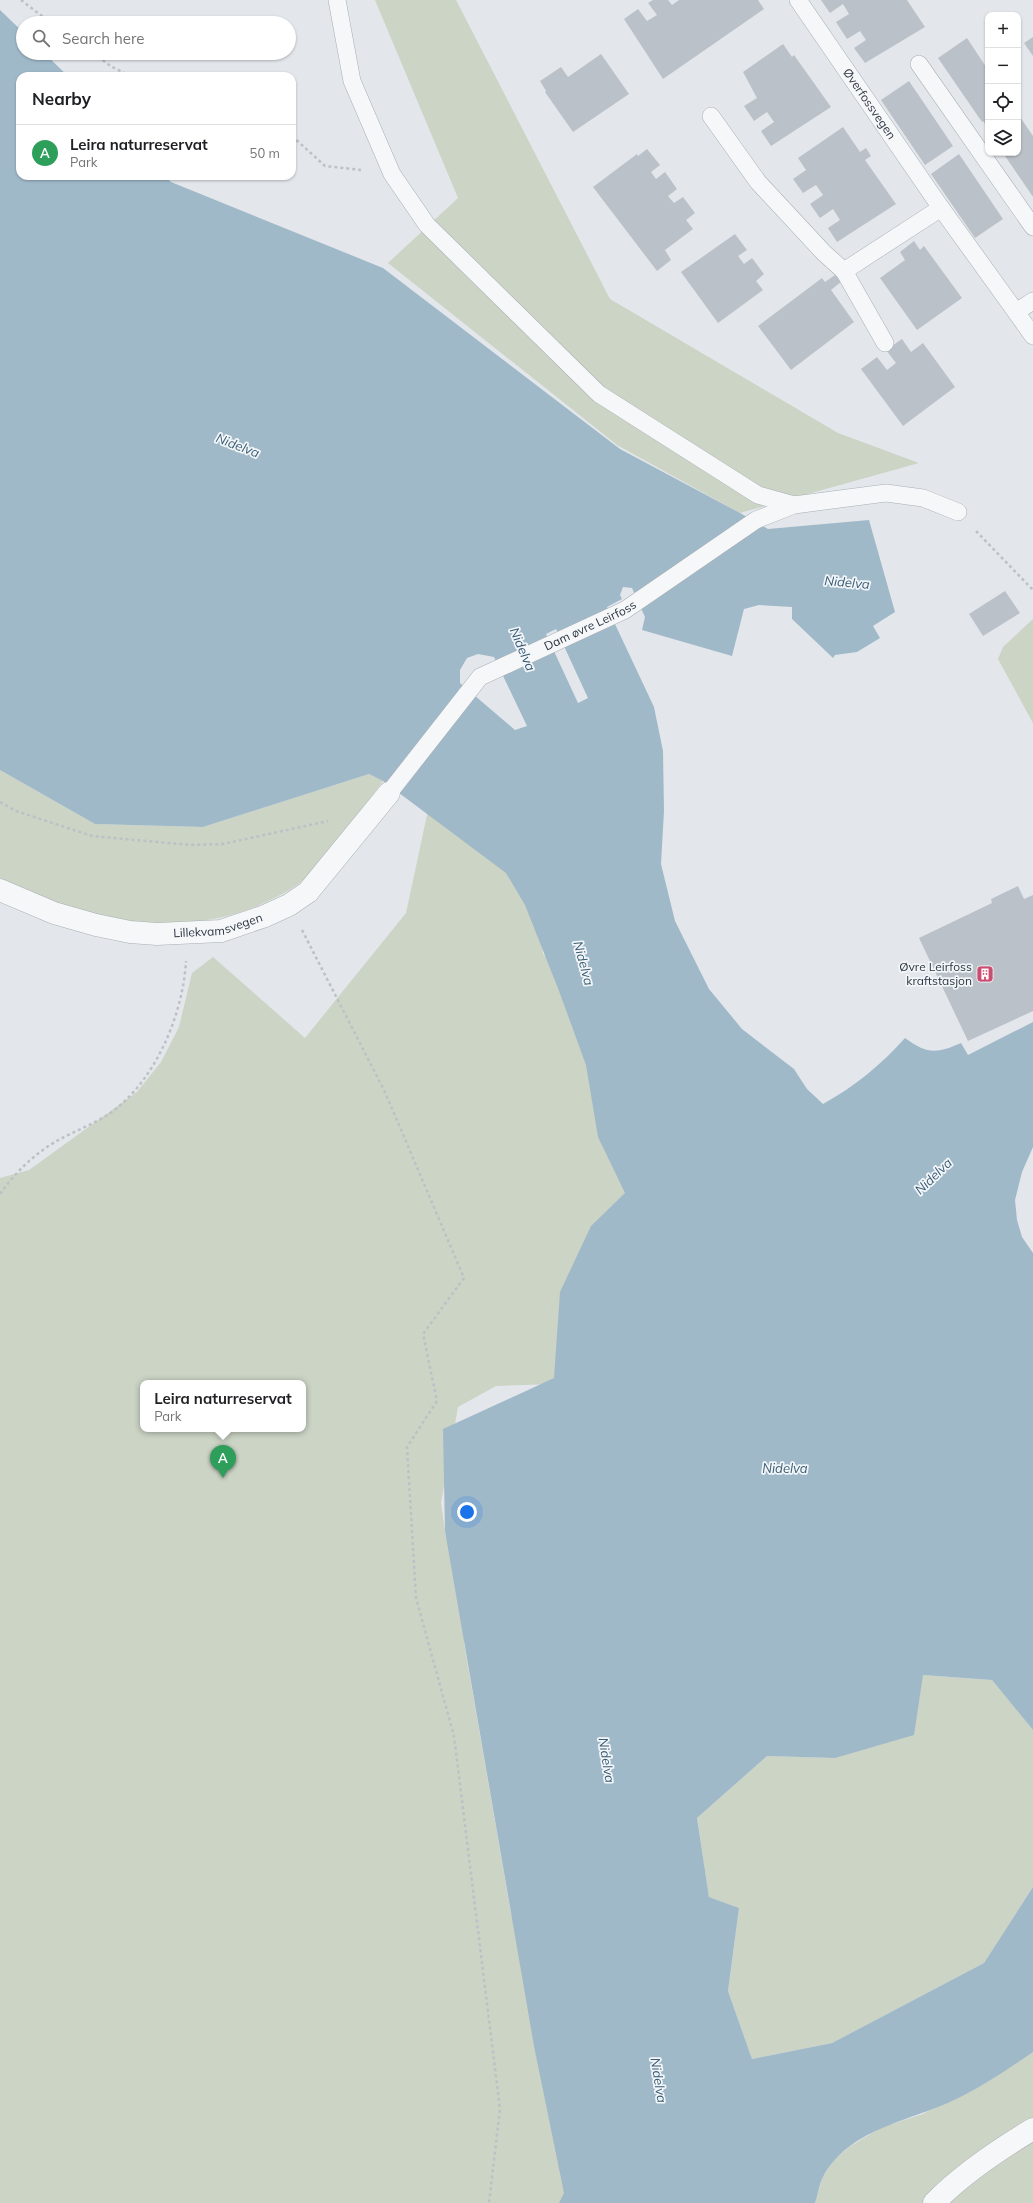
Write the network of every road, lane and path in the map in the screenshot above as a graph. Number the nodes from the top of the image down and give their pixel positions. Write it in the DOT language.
graph roads {
  1 [pos="21,0"];
  2 [pos="337,0"];
  3 [pos="798,0"];
  4 [pos="42,16"];
  5 [pos="102,60"];
  6 [pos="919,64"];
  7 [pos="123,72"];
  8 [pos="711,116"];
  9 [pos="296,140"];
  10 [pos="392,174"];
  11 [pos="941,208"];
  12 [pos="1033,228"];
  13 [pos="844,271"];
  14 [pos="1033,301"];
  15 [pos="1016,312"];
  16 [pos="1033,336"];
  17 [pos="885,342"];
  18 [pos="794,505"];
  19 [pos="958,512"];
  20 [pos="1033,590"];
  21 [pos="389,793"];
  22 [pos="0,802"];
  23 [pos="374,812"];
  24 [pos="0,890"];
  25 [pos="290,905"];
  26 [pos="185,934"];
  27 [pos="0,1194"];
  28 [pos="1033,2129"];
  29 [pos="489,2203"];
  30 [pos="934,2203"];
  1 -- 4 [label="path"];
  2 -- 10 [label="lane"];
  3 -- 11 [label="lane, Øverfossvegen"];
  5 -- 7 [label="path"];
  6 -- 12 [label="lane"];
  8 -- 13 [label="lane"];
  9 -- 10 [label="path"];
  10 -- 18 [label="lane"];
  11 -- 13 [label="lane"];
  11 -- 15 [label="lane, Øverfossvegen"];
  13 -- 17 [label="lane"];
  14 -- 15 [label="lane"];
  15 -- 16 [label="lane, Øverfossvegen"];
  18 -- 19 [label="lane"];
  18 -- 21 [label="lane, Dam øvre Leirfoss"];
  19 -- 20 [label="path"];
  21 -- 23 [label="street, Lillekvamsvegen"];
  22 -- 23 [label="path"];
  23 -- 25 [label="street, Lillekvamsvegen"];
  24 -- 26 [label="street, Lillekvamsvegen"];
  25 -- 26 [label="street, Lillekvamsvegen"];
  25 -- 29 [label="path"];
  26 -- 27 [label="path"];
  28 -- 30 [label="street"];
}
